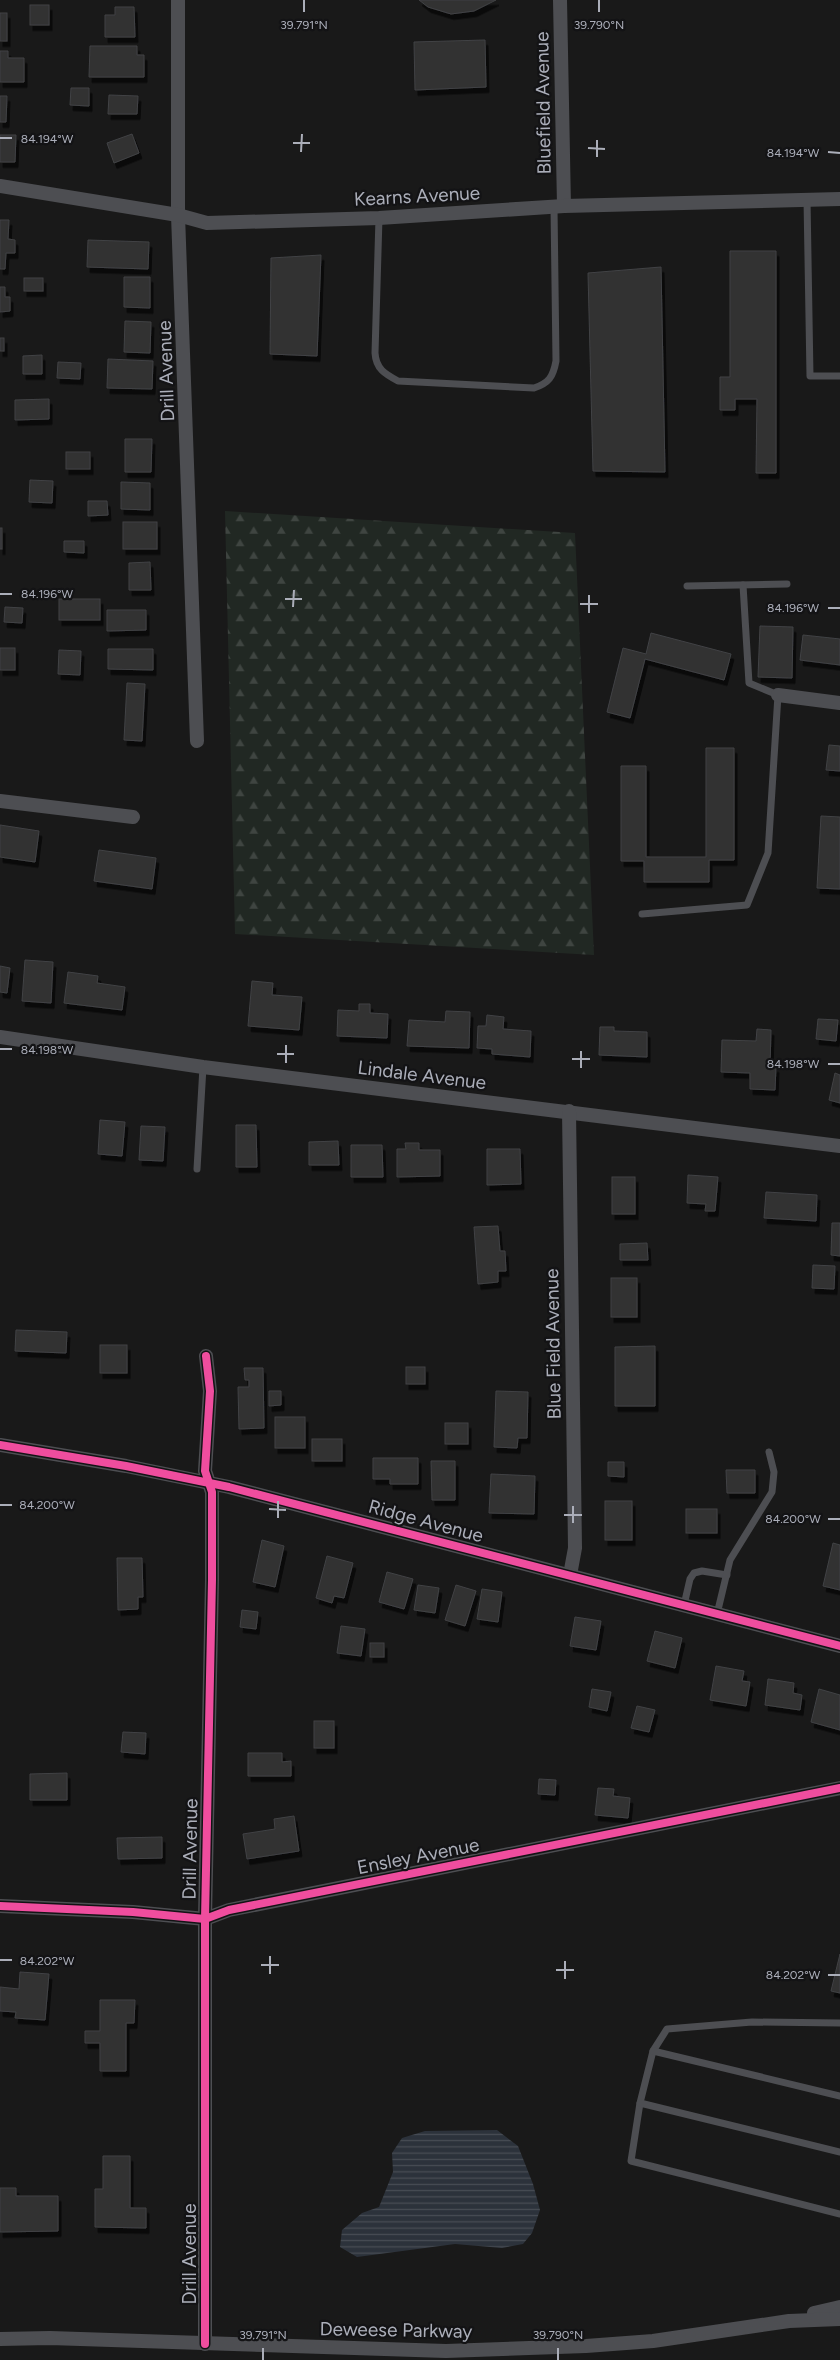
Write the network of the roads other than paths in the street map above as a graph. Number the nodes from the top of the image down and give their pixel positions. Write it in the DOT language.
graph roads {
  1 [pos="178,0"];
  2 [pos="560,0"];
  3 [pos="0,186"];
  4 [pos="807,199"];
  5 [pos="840,199"];
  6 [pos="559,206"];
  7 [pos="178,215"];
  8 [pos="379,218"];
  9 [pos="840,376"];
  10 [pos="787,584"];
  11 [pos="743,585"];
  12 [pos="688,586"];
  13 [pos="778,696"];
  14 [pos="840,704"];
  15 [pos="197,741"];
  16 [pos="0,801"];
  17 [pos="133,817"];
  18 [pos="642,914"];
  19 [pos="0,1037"];
  20 [pos="203,1067"];
  21 [pos="569,1111"];
  22 [pos="840,1146"];
  23 [pos="198,1169"];
  24 [pos="206,1356"];
  25 [pos="0,1445"];
  26 [pos="769,1452"];
  27 [pos="209,1483"];
  28 [pos="570,1576"];
  29 [pos="727,1576"];
  30 [pos="684,1606"];
  31 [pos="717,1614"];
  32 [pos="840,1646"];
  33 [pos="840,1788"];
  34 [pos="0,1906"];
  35 [pos="205,1919"];
  36 [pos="840,2023"];
  37 [pos="653,2051"];
  38 [pos="840,2096"];
  39 [pos="640,2103"];
  40 [pos="840,2152"];
  41 [pos="840,2214"];
  42 [pos="840,2307"];
  43 [pos="840,2319"];
  44 [pos="789,2321"];
  45 [pos="0,2339"];
  46 [pos="205,2344"];
  1 -- 7 [label="street, Drill Avenue"];
  2 -- 6 [label="street, Bluefield Avenue"];
  3 -- 7 [label="street, Kearns Avenue"];
  4 -- 5 [label="street, Kearns Avenue"];
  4 -- 6 [label="street, Kearns Avenue"];
  4 -- 9 [label="lane"];
  6 -- 8 [label="street, Kearns Avenue"];
  6 -- 8 [label="lane"];
  7 -- 8 [label="street, Kearns Avenue"];
  7 -- 15 [label="street, Drill Avenue"];
  10 -- 11 [label="lane"];
  11 -- 12 [label="lane"];
  11 -- 13 [label="lane"];
  13 -- 14 [label="street"];
  13 -- 18 [label="lane"];
  16 -- 17 [label="street"];
  19 -- 20 [label="street, Lindale Avenue"];
  20 -- 21 [label="street, Lindale Avenue"];
  20 -- 23 [label="lane"];
  21 -- 22 [label="street, Lindale Avenue"];
  21 -- 28 [label="street, Blue Field Avenue"];
  24 -- 27 [label="street, Drill Avenue"];
  25 -- 27 [label="street, Ridge Avenue"];
  26 -- 29 [label="lane"];
  27 -- 28 [label="street, Ridge Avenue"];
  27 -- 35 [label="street, Drill Avenue"];
  28 -- 30 [label="street, Ridge Avenue"];
  29 -- 30 [label="lane"];
  29 -- 31 [label="lane"];
  30 -- 31 [label="street, Ridge Avenue"];
  31 -- 32 [label="street, Ridge Avenue"];
  33 -- 35 [label="street, Ensley Avenue"];
  34 -- 35 [label="street, Ensley Avenue"];
  35 -- 46 [label="street, Drill Avenue"];
  36 -- 37 [label="lane"];
  37 -- 38 [label="lane"];
  37 -- 39 [label="lane"];
  39 -- 40 [label="lane"];
  39 -- 41 [label="lane"];
  42 -- 44 [label="street, Deweese Parkway"];
  43 -- 44 [label="street, Deweese Parkway"];
  44 -- 46 [label="street, Deweese Parkway"];
  45 -- 46 [label="street, Deweese Parkway"];
}
